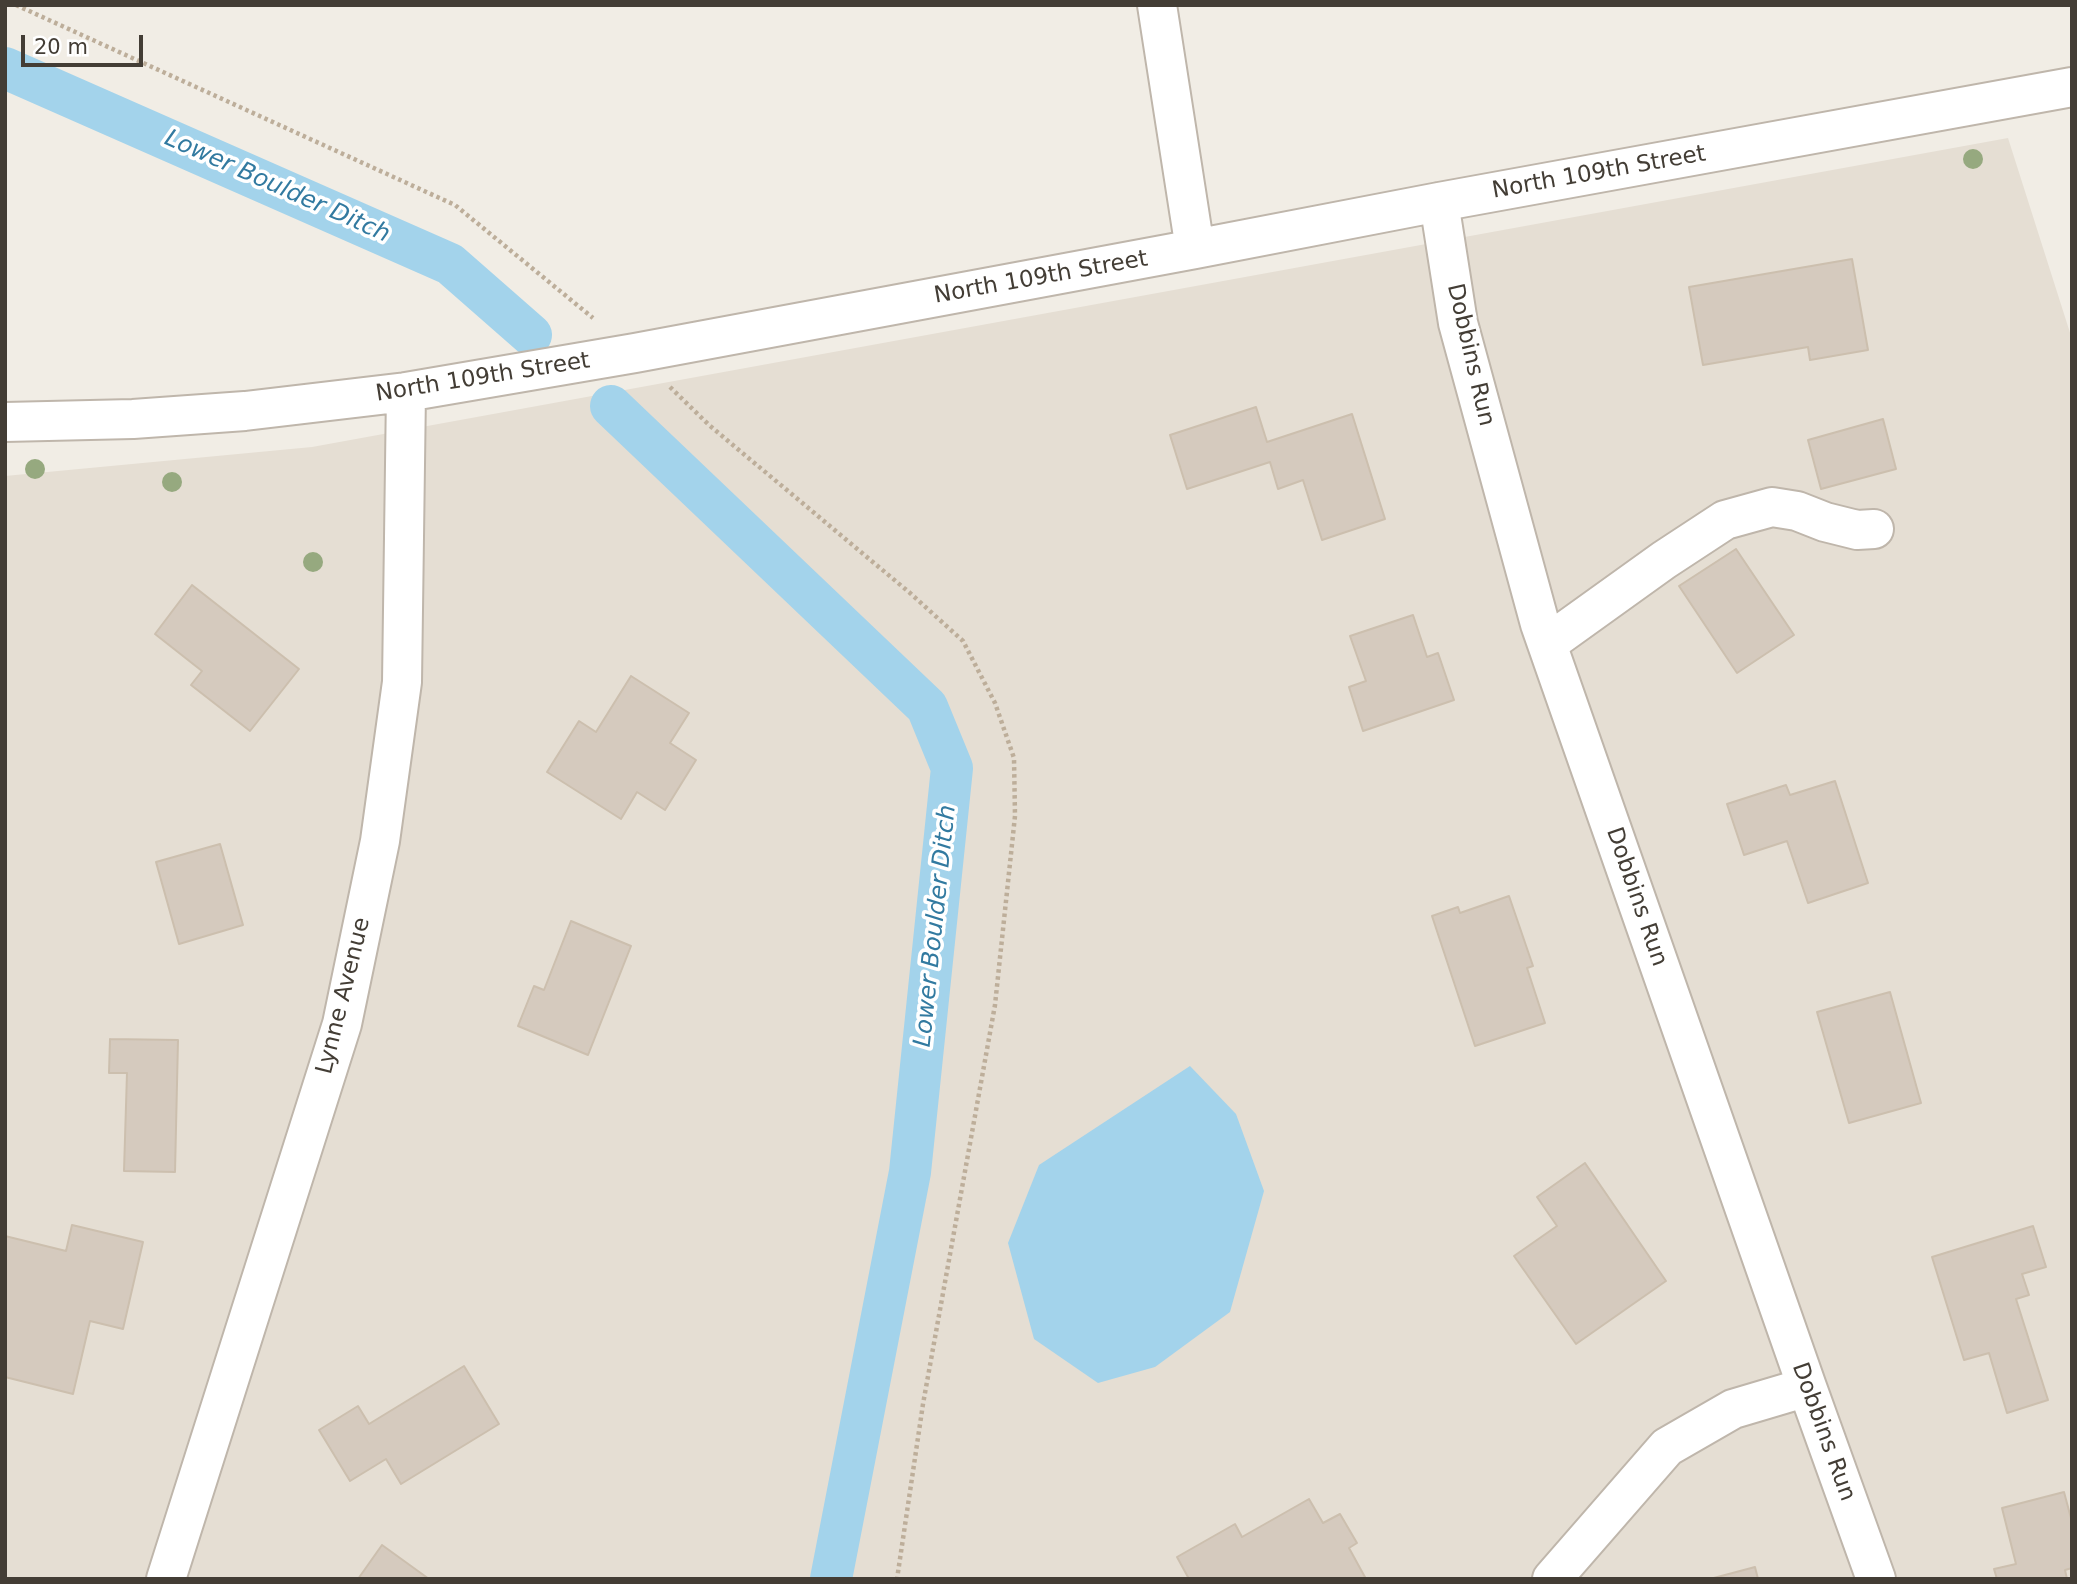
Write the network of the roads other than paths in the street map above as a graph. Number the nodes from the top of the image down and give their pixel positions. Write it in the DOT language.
graph roads {
  1 [pos="1157,5"];
  2 [pos="2072,87"];
  3 [pos="1439,202"];
  4 [pos="1195,249"];
  5 [pos="405,393"];
  6 [pos="5,422"];
  7 [pos="1874,529"];
  8 [pos="1547,644"];
  9 [pos="1807,1387"];
  10 [pos="166,1579"];
  11 [pos="1552,1579"];
  12 [pos="1876,1579"];
  1 -- 4 [label="street"];
  2 -- 3 [label="street, North 109th Street"];
  3 -- 4 [label="street, North 109th Street"];
  3 -- 8 [label="street, Dobbins Run"];
  4 -- 5 [label="street, North 109th Street"];
  5 -- 6 [label="street, North 109th Street"];
  5 -- 10 [label="street, Lynne Avenue"];
  7 -- 8 [label="street"];
  8 -- 9 [label="street, Dobbins Run"];
  9 -- 11 [label="street"];
  9 -- 12 [label="street, Dobbins Run"];
}
